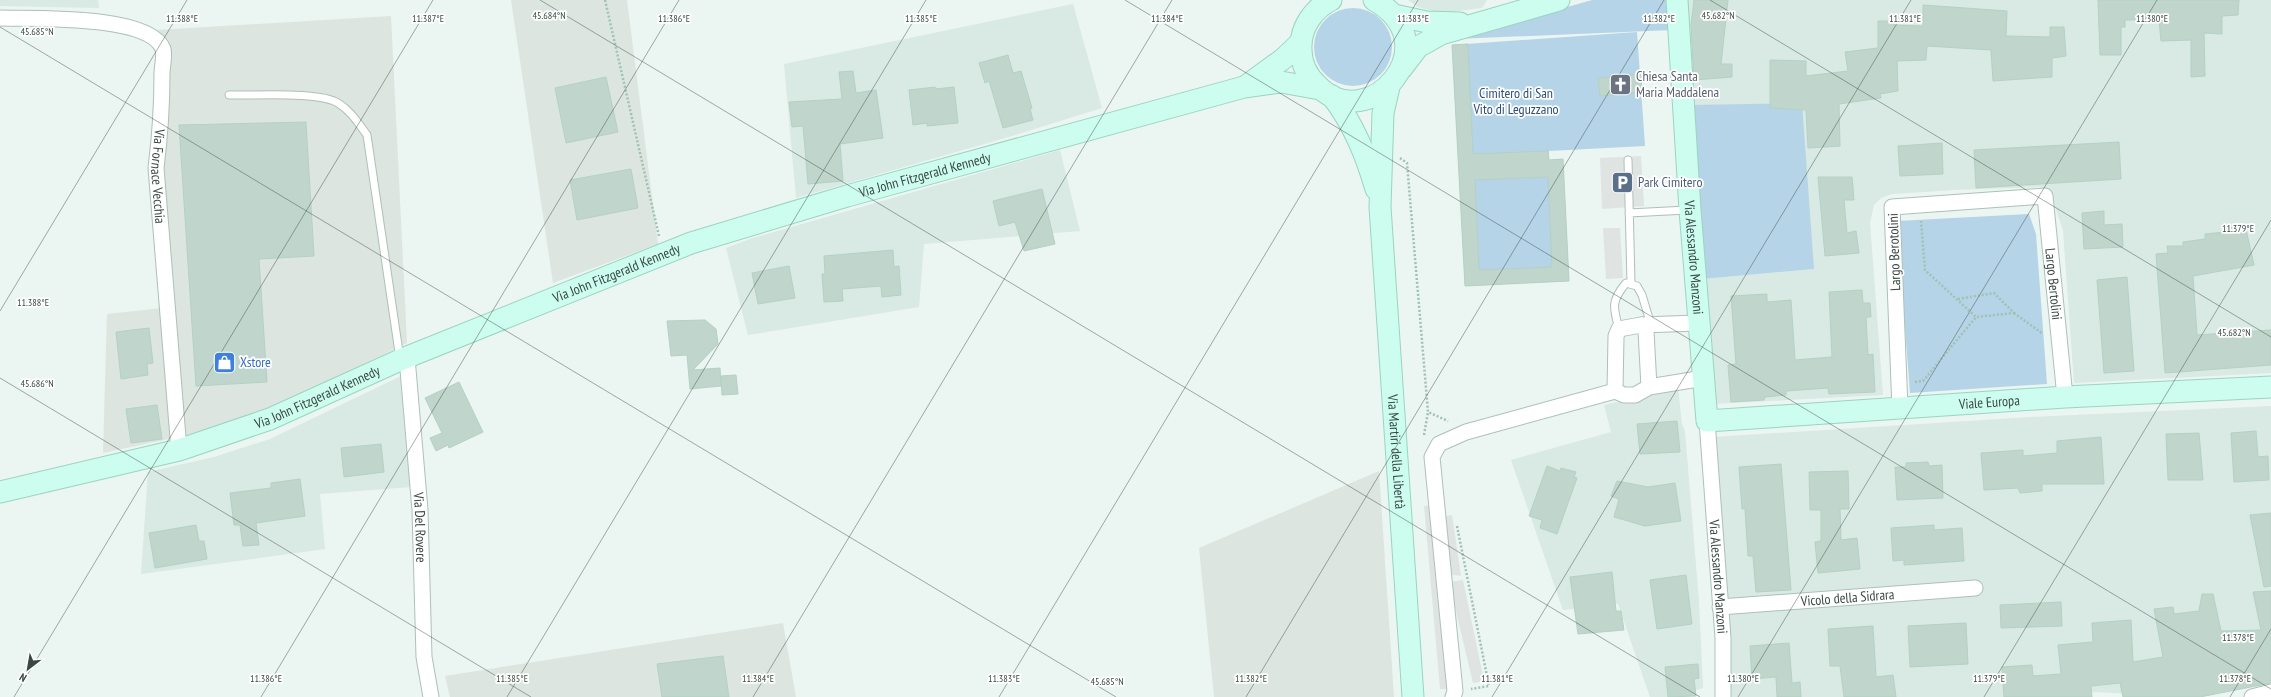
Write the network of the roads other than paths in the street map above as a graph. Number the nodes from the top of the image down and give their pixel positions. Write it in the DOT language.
graph roads {
  1 [pos="1559,0"];
  2 [pos="1677,0"];
  3 [pos="1329,1"];
  4 [pos="1384,5"];
  5 [pos="0,18"];
  6 [pos="1476,24"];
  7 [pos="1300,43"];
  8 [pos="1402,68"];
  9 [pos="1244,87"];
  10 [pos="1389,87"];
  11 [pos="1326,92"];
  12 [pos="229,95"];
  13 [pos="1628,160"];
  14 [pos="1380,207"];
  15 [pos="1690,210"];
  16 [pos="1629,213"];
  17 [pos="2048,227"];
  18 [pos="1631,283"];
  19 [pos="1698,323"];
  20 [pos="1646,325"];
  21 [pos="1619,328"];
  22 [pos="404,359"];
  23 [pos="1704,378"];
  24 [pos="1649,387"];
  25 [pos="2271,387"];
  26 [pos="1616,391"];
  27 [pos="2065,397"];
  28 [pos="1900,409"];
  29 [pos="1707,421"];
  30 [pos="179,450"];
  31 [pos="0,492"];
  32 [pos="1975,588"];
  33 [pos="1720,607"];
  34 [pos="2271,692"];
  35 [pos="431,697"];
  36 [pos="1413,697"];
  37 [pos="1453,697"];
  38 [pos="1724,697"];
  39 [pos="2252,697"];
  1 -- 6 [label="main road"];
  2 -- 15 [label="main road, Via Alessandro Manzoni"];
  3 -- 7 [label="main road"];
  4 -- 6 [label="main road"];
  4 -- 8 [label="main road"];
  5 -- 30 [label="street, Via Fornace Vecchia"];
  6 -- 8 [label="main road"];
  7 -- 9 [label="main road, Via John Fitzgerald Kennedy"];
  7 -- 11 [label="main road, Via Martiri della Libertà"];
  8 -- 10 [label="main road"];
  9 -- 11 [label="main road, Via John Fitzgerald Kennedy"];
  9 -- 22 [label="main road, Via John Fitzgerald Kennedy"];
  10 -- 11 [label="main road, Via John Fitzgerald Kennedy"];
  10 -- 14 [label="main road, Via Martiri della Libertà"];
  11 -- 14 [label="main road, Via Martiri della Libertà"];
  12 -- 22 [label="lane"];
  13 -- 16 [label="lane"];
  14 -- 36 [label="main road, Via Martiri della Libertà"];
  15 -- 16 [label="lane"];
  15 -- 19 [label="main road, Via Alessandro Manzoni"];
  16 -- 18 [label="lane"];
  17 -- 27 [label="street, Largo Bertolini"];
  17 -- 28 [label="street, Largo Berotolini"];
  18 -- 20 [label="lane"];
  18 -- 21 [label="lane"];
  19 -- 20 [label="street, Via Alessandro Manzoni"];
  19 -- 23 [label="main road, Via Alessandro Manzoni"];
  20 -- 21 [label="street, Via Alessandro Manzoni"];
  20 -- 24 [label="street"];
  21 -- 26 [label="street"];
  22 -- 30 [label="main road, Via John Fitzgerald Kennedy"];
  22 -- 35 [label="street, Via Del Rovere"];
  23 -- 24 [label="street"];
  23 -- 29 [label="main road, Via Alessandro Manzoni"];
  24 -- 26 [label="street"];
  25 -- 27 [label="main road, Viale Europa"];
  26 -- 37 [label="street"];
  27 -- 28 [label="main road, Viale Europa"];
  28 -- 29 [label="main road, Viale Europa"];
  29 -- 33 [label="street, Via Alessandro Manzoni"];
  30 -- 31 [label="main road, Via John Fitzgerald Kennedy"];
  32 -- 33 [label="street, Vicolo della Sidrara"];
  33 -- 38 [label="street, Via Alessandro Manzoni"];
  34 -- 39 [label="street"];
}
